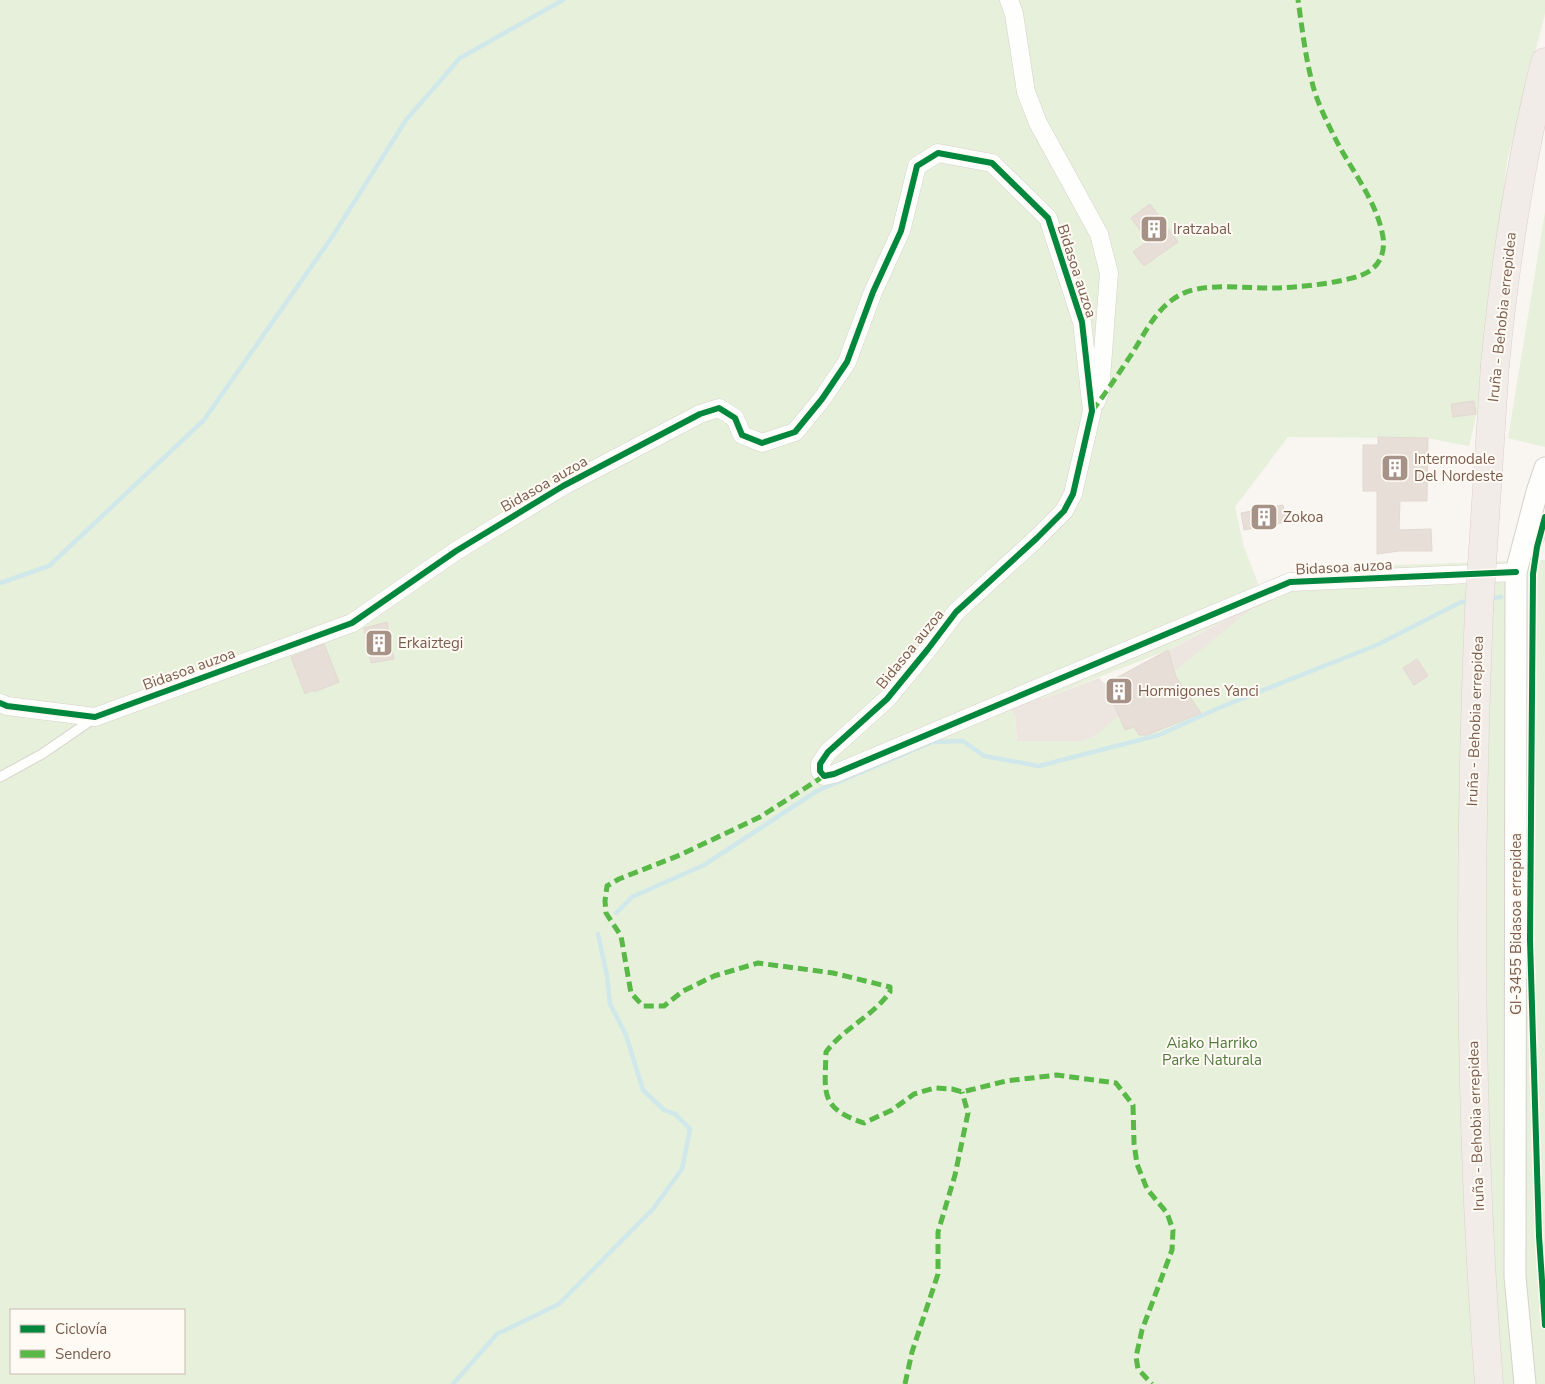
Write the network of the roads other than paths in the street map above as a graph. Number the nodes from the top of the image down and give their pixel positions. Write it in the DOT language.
graph roads {
  1 [pos="1009,0"];
  2 [pos="1545,62"];
  3 [pos="1092,411"];
  4 [pos="1545,468"];
  5 [pos="1516,572"];
  6 [pos="0,703"];
  7 [pos="95,717"];
  8 [pos="0,777"];
  9 [pos="1489,1384"];
  10 [pos="1525,1384"];
  1 -- 3 [label="street, Bidasoa auzoa"];
  2 -- 9 [label="highway, Iruña - Behobia errepidea, bridge"];
  3 -- 5 [label="street, Bidasoa auzoa"];
  3 -- 7 [label="street, Bidasoa auzoa"];
  4 -- 5 [label="street, GI-3455 Bidasoa errepidea"];
  5 -- 10 [label="street, GI-3455 Bidasoa errepidea"];
  6 -- 7 [label="street, Bidasoa auzoa"];
  7 -- 8 [label="lane"];
}
